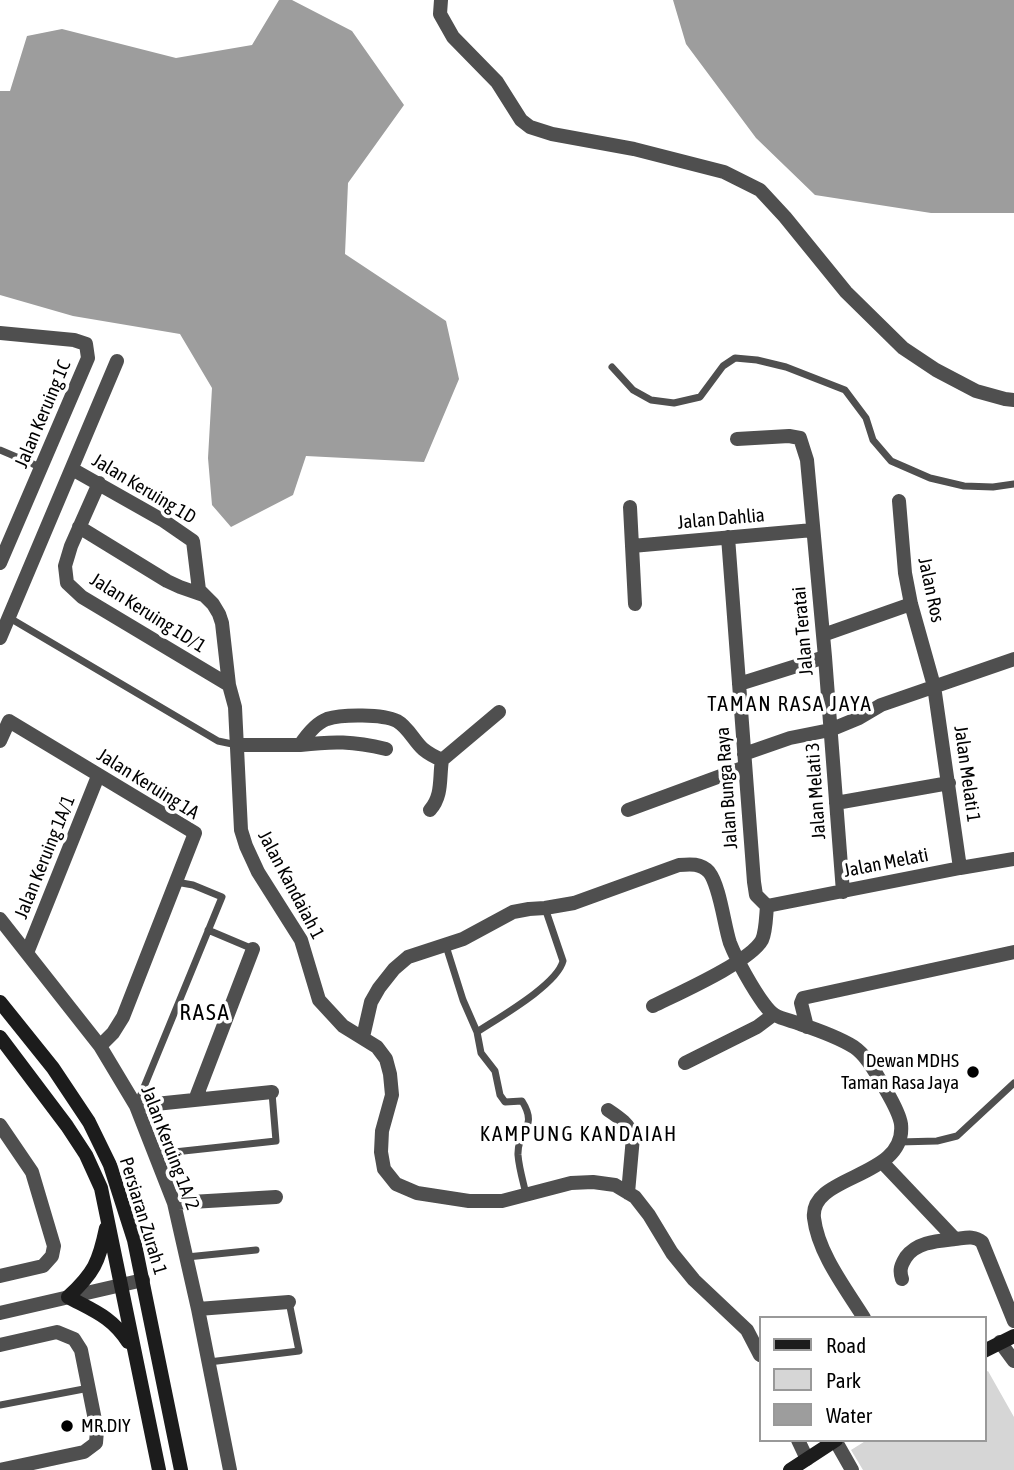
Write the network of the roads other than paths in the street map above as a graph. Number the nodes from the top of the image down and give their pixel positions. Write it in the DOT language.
graph roads {
  1 [pos="441,0"];
  2 [pos="0,333"];
  3 [pos="117,361"];
  4 [pos="612,367"];
  5 [pos="1014,400"];
  6 [pos="737,439"];
  7 [pos="0,450"];
  8 [pos="41,467"];
  9 [pos="72,468"];
  10 [pos="99,483"];
  11 [pos="1014,484"];
  12 [pos="899,501"];
  13 [pos="630,507"];
  14 [pos="79,527"];
  15 [pos="813,530"];
  16 [pos="728,537"];
  17 [pos="632,546"];
  18 [pos="0,563"];
  19 [pos="203,595"];
  20 [pos="635,604"];
  21 [pos="911,604"];
  22 [pos="7,610"];
  23 [pos="823,635"];
  24 [pos="0,638"];
  25 [pos="825,657"];
  26 [pos="1014,659"];
  27 [pos="739,684"];
  28 [pos="229,685"];
  29 [pos="934,686"];
  30 [pos="499,712"];
  31 [pos="831,730"];
  32 [pos="0,741"];
  33 [pos="237,745"];
  34 [pos="300,745"];
  35 [pos="386,749"];
  36 [pos="442,760"];
  37 [pos="745,760"];
  38 [pos="99,776"];
  39 [pos="949,783"];
  40 [pos="836,803"];
  41 [pos="430,810"];
  42 [pos="628,810"];
  43 [pos="1014,859"];
  44 [pos="960,868"];
  45 [pos="176,881"];
  46 [pos="843,892"];
  47 [pos="767,906"];
  48 [pos="545,908"];
  49 [pos="0,919"];
  50 [pos="208,930"];
  51 [pos="446,946"];
  52 [pos="253,949"];
  53 [pos="1014,952"];
  54 [pos="27,953"];
  55 [pos="739,960"];
  56 [pos="0,1002"];
  57 [pos="653,1006"];
  58 [pos="773,1015"];
  59 [pos="807,1027"];
  60 [pos="477,1032"];
  61 [pos="0,1037"];
  62 [pos="363,1037"];
  63 [pos="100,1046"];
  64 [pos="685,1063"];
  65 [pos="1014,1083"];
  66 [pos="272,1092"];
  67 [pos="195,1100"];
  68 [pos="136,1106"];
  69 [pos="608,1110"];
  70 [pos="0,1125"];
  71 [pos="899,1142"];
  72 [pos="155,1154"];
  73 [pos="882,1163"];
  74 [pos="628,1193"];
  75 [pos="526,1194"];
  76 [pos="276,1197"];
  77 [pos="174,1203"];
  78 [pos="108,1220"];
  79 [pos="955,1239"];
  80 [pos="256,1250"];
  81 [pos="186,1257"];
  82 [pos="0,1276"];
  83 [pos="902,1279"];
  84 [pos="143,1280"];
  85 [pos="121,1286"];
  86 [pos="68,1297"];
  87 [pos="289,1302"];
  88 [pos="198,1308"];
  89 [pos="0,1313"];
  90 [pos="863,1316"];
  91 [pos="1014,1321"];
  92 [pos="1007,1339"];
  93 [pos="0,1345"];
  94 [pos="133,1349"];
  95 [pos="986,1350"];
  96 [pos="758,1351"];
  97 [pos="1014,1361"];
  98 [pos="208,1362"];
  99 [pos="89,1388"];
  100 [pos="0,1405"];
  101 [pos="800,1442"];
  102 [pos="832,1442"];
  103 [pos="836,1442"];
  104 [pos="807,1459"];
  105 [pos="0,1470"];
  106 [pos="159,1470"];
  107 [pos="181,1470"];
  108 [pos="230,1470"];
  109 [pos="790,1470"];
  110 [pos="852,1470"];
  1 -- 5 [label="street"];
  2 -- 8 [label="street, Jalan Keruing 1C"];
  3 -- 9 [label="street"];
  4 -- 11 [label="lane"];
  6 -- 15 [label="street, Jalan Teratai"];
  7 -- 8 [label="lane"];
  8 -- 18 [label="street, Jalan Keruing 1C"];
  9 -- 10 [label="street, Jalan Keruing 1D"];
  9 -- 22 [label="street"];
  10 -- 14 [label="street, Jalan Keruing 1D/1"];
  10 -- 19 [label="street, Jalan Keruing 1D"];
  12 -- 21 [label="street, Jalan Ros"];
  13 -- 17 [label="street"];
  14 -- 19 [label="street"];
  14 -- 28 [label="street, Jalan Keruing 1D/1"];
  15 -- 16 [label="street, Jalan Dahlia"];
  15 -- 23 [label="street, Jalan Teratai"];
  16 -- 17 [label="street, Jalan Dahlia"];
  16 -- 27 [label="street, Jalan Bunga Raya"];
  17 -- 20 [label="street"];
  19 -- 28 [label="street, Jalan Keruing 1D"];
  21 -- 23 [label="street"];
  21 -- 29 [label="street, Jalan Ros"];
  22 -- 24 [label="street"];
  22 -- 33 [label="lane"];
  23 -- 25 [label="street, Jalan Teratai"];
  25 -- 27 [label="street"];
  25 -- 31 [label="street, Jalan Teratai"];
  26 -- 29 [label="street"];
  27 -- 37 [label="street, Jalan Bunga Raya"];
  28 -- 33 [label="street, Jalan Keruing 1D"];
  29 -- 31 [label="street"];
  29 -- 39 [label="street, Jalan Melati 1"];
  30 -- 36 [label="street"];
  31 -- 37 [label="street"];
  31 -- 40 [label="street, Jalan Melati 3"];
  32 -- 38 [label="street, Jalan Keruing 1A"];
  33 -- 34 [label="street"];
  33 -- 62 [label="street, Jalan Kandaiah 1"];
  34 -- 35 [label="street"];
  34 -- 36 [label="street"];
  36 -- 41 [label="street"];
  37 -- 42 [label="street"];
  37 -- 47 [label="street, Jalan Bunga Raya"];
  38 -- 45 [label="street, Jalan Keruing 1A"];
  38 -- 54 [label="street, Jalan Keruing 1A/1"];
  39 -- 40 [label="street"];
  39 -- 44 [label="street, Jalan Melati 1"];
  40 -- 46 [label="street, Jalan Melati 3"];
  43 -- 44 [label="street, Jalan Melati"];
  44 -- 46 [label="street, Jalan Melati"];
  45 -- 50 [label="lane"];
  45 -- 63 [label="street, Jalan Keruing 1A"];
  46 -- 47 [label="street, Jalan Melati"];
  47 -- 55 [label="street"];
  48 -- 51 [label="street"];
  48 -- 55 [label="street"];
  48 -- 60 [label="lane"];
  49 -- 54 [label="street, Jalan Keruing 1A/2"];
  50 -- 52 [label="lane"];
  50 -- 68 [label="lane"];
  51 -- 60 [label="lane"];
  51 -- 62 [label="street"];
  52 -- 67 [label="street"];
  53 -- 59 [label="street"];
  54 -- 63 [label="street, Jalan Keruing 1A/2"];
  55 -- 57 [label="street"];
  55 -- 58 [label="street"];
  56 -- 84 [label="main road, Persiaran Zurah 1"];
  58 -- 59 [label="street"];
  58 -- 64 [label="street"];
  59 -- 71 [label="street"];
  60 -- 75 [label="lane"];
  61 -- 78 [label="main road, Persiaran Zurah 1"];
  62 -- 75 [label="street, Jalan Kandaiah 1"];
  63 -- 68 [label="street, Jalan Keruing 1A/2"];
  65 -- 71 [label="lane"];
  66 -- 67 [label="street"];
  66 -- 72 [label="lane"];
  67 -- 68 [label="street"];
  68 -- 72 [label="street, Jalan Keruing 1A/2"];
  69 -- 74 [label="street"];
  70 -- 82 [label="street"];
  71 -- 73 [label="street"];
  72 -- 77 [label="street, Jalan Keruing 1A/2"];
  73 -- 79 [label="street"];
  73 -- 90 [label="street"];
  74 -- 75 [label="street, Jalan Kandaiah 1"];
  74 -- 96 [label="street, Jalan Kandaiah 1"];
  76 -- 77 [label="street"];
  77 -- 81 [label="street, Jalan Keruing 1A/2"];
  78 -- 85 [label="main road, Persiaran Zurah 1"];
  78 -- 86 [label="main road"];
  79 -- 83 [label="street"];
  79 -- 91 [label="street"];
  80 -- 81 [label="lane"];
  81 -- 88 [label="street, Jalan Keruing 1A/2"];
  84 -- 85 [label="street"];
  84 -- 107 [label="main road, Persiaran Zurah 1"];
  85 -- 86 [label="street"];
  85 -- 94 [label="main road, Persiaran Zurah 1"];
  86 -- 89 [label="street"];
  86 -- 94 [label="main road"];
  87 -- 88 [label="street"];
  87 -- 98 [label="lane"];
  88 -- 98 [label="street, Jalan Keruing 1A/2"];
  92 -- 95 [label="main road"];
  92 -- 97 [label="street"];
  93 -- 99 [label="street"];
  94 -- 106 [label="main road, Persiaran Zurah 1"];
  98 -- 108 [label="street, Jalan Keruing 1A/2"];
  99 -- 100 [label="lane"];
  99 -- 105 [label="street"];
  101 -- 104 [label="street"];
  102 -- 104 [label="main road"];
  103 -- 110 [label="street"];
  104 -- 109 [label="main road"];
}
